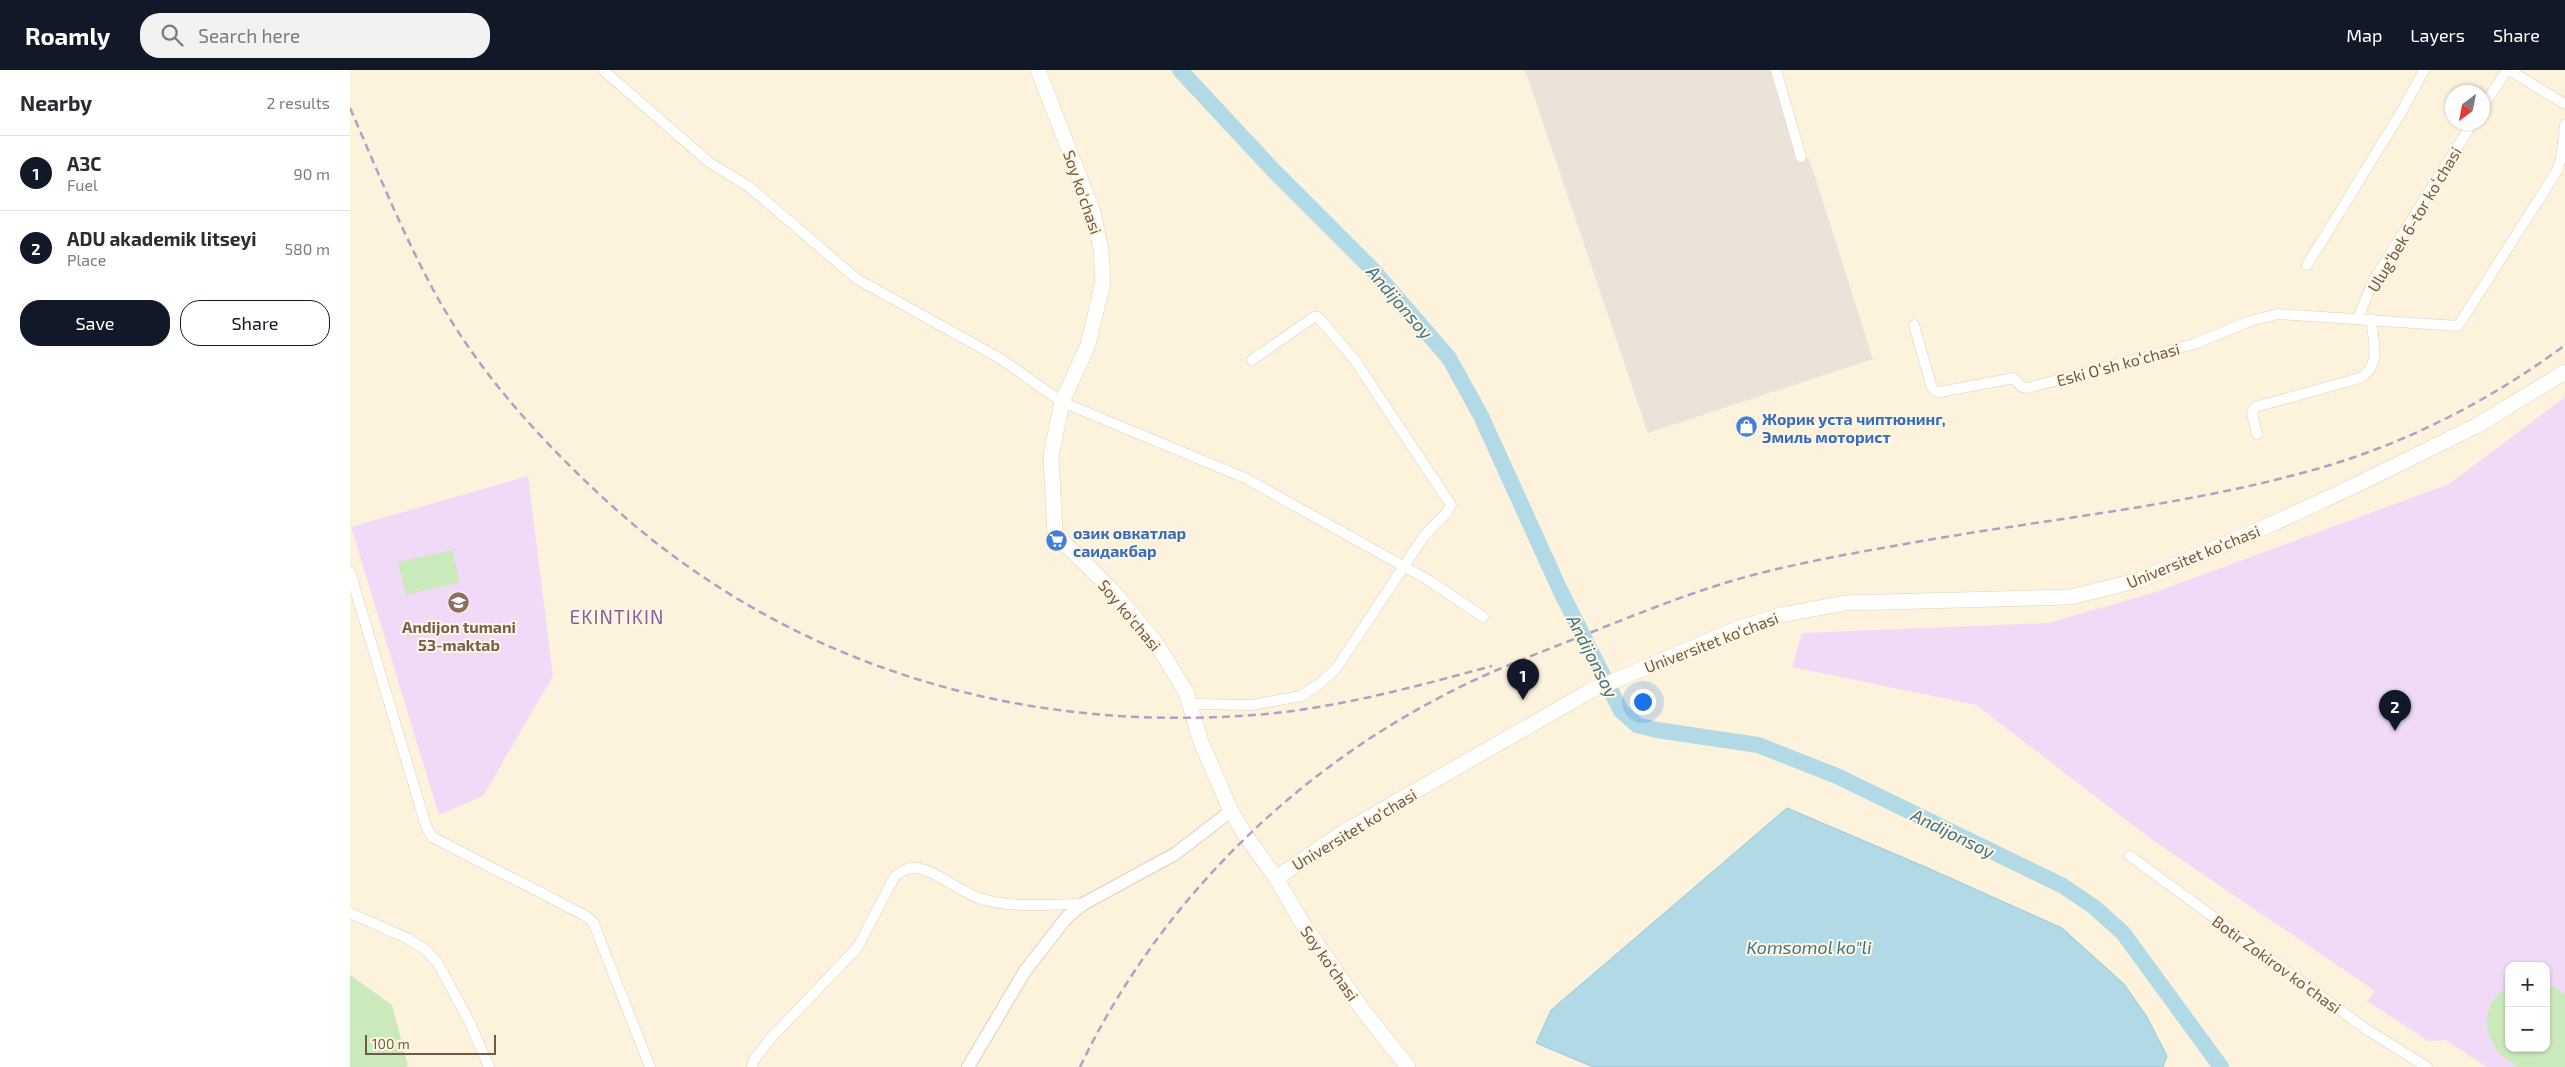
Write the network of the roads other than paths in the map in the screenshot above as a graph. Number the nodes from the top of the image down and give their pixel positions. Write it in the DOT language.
graph roads {
  1 [pos="602,70"];
  2 [pos="1038,70"];
  3 [pos="1776,70"];
  4 [pos="2424,70"];
  5 [pos="2508,70"];
  6 [pos="2490,96"];
  7 [pos="2565,104"];
  8 [pos="2565,125"];
  9 [pos="2468,130"];
  10 [pos="1802,157"];
  11 [pos="2307,265"];
  12 [pos="2358,318"];
  13 [pos="2371,319"];
  14 [pos="1914,325"];
  15 [pos="1252,360"];
  16 [pos="2565,372"];
  17 [pos="1062,402"];
  18 [pos="2257,434"];
  19 [pos="1405,567"];
  20 [pos="350,572"];
  21 [pos="1483,617"];
  22 [pos="1191,704"];
  23 [pos="1231,811"];
  24 [pos="2130,856"];
  25 [pos="1276,878"];
  26 [pos="1083,904"];
  27 [pos="350,913"];
  28 [pos="489,1067"];
  29 [pos="650,1067"];
  30 [pos="752,1067"];
  31 [pos="968,1067"];
  32 [pos="1408,1067"];
  33 [pos="2427,1067"];
  1 -- 17 [label="street"];
  2 -- 17 [label="main road, Soy ko'chasi"];
  3 -- 10 [label="street"];
  4 -- 11 [label="street"];
  5 -- 6 [label="street"];
  5 -- 7 [label="street"];
  8 -- 13 [label="street, Eski Oʻsh koʻchasi"];
  9 -- 12 [label="street, Ulug‘bek 6-tor koʻchasi"];
  12 -- 13 [label="street, Eski Oʻsh koʻchasi"];
  12 -- 14 [label="street, Eski Oʻsh koʻchasi"];
  13 -- 18 [label="street"];
  15 -- 19 [label="street"];
  16 -- 25 [label="main road, Universitet kо‘chasi"];
  17 -- 19 [label="street"];
  17 -- 22 [label="main road, Soy ko'chasi"];
  19 -- 21 [label="street"];
  19 -- 22 [label="street"];
  20 -- 29 [label="street"];
  22 -- 23 [label="main road, Soy ko'chasi"];
  23 -- 25 [label="main road, Soy ko'chasi"];
  23 -- 26 [label="street"];
  24 -- 33 [label="street, Botir Zokirov koʻchasi"];
  25 -- 32 [label="main road, Soy ko'chasi"];
  26 -- 30 [label="street"];
  26 -- 31 [label="street"];
  27 -- 28 [label="street"];
}
